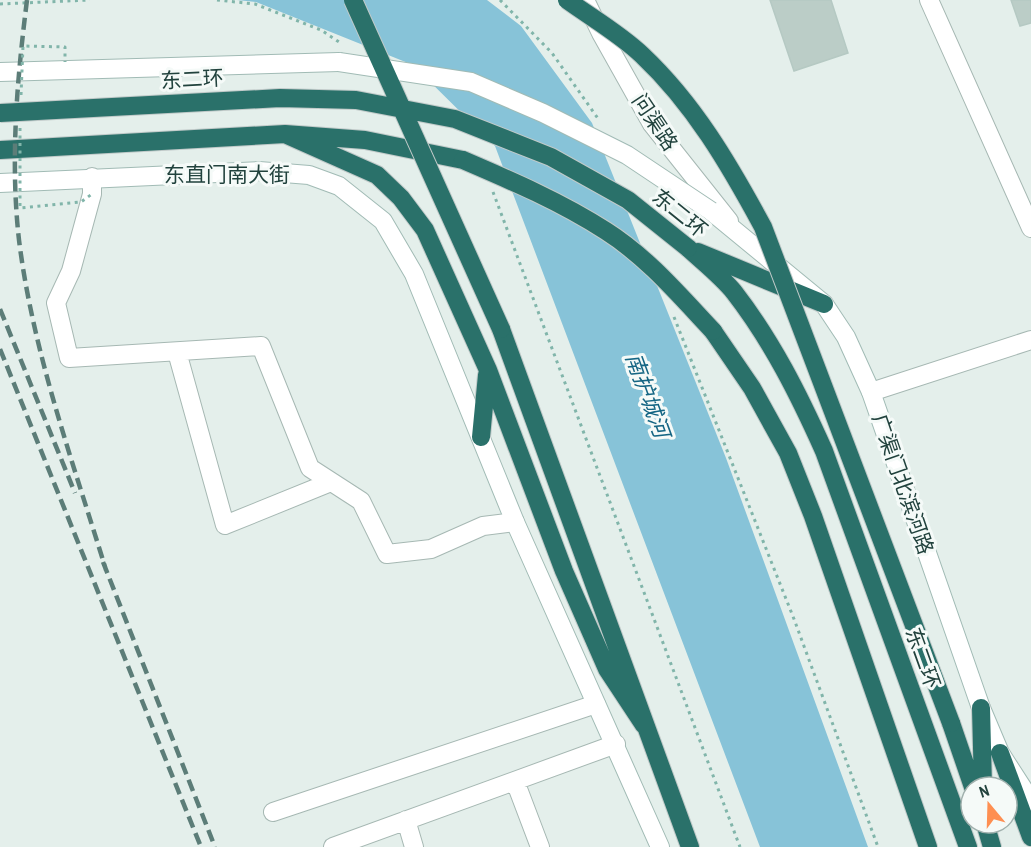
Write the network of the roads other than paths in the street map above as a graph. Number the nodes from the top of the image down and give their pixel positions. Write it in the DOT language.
graph roads {
  1 [pos="352,0"];
  2 [pos="567,0"];
  3 [pos="585,0"];
  4 [pos="929,0"];
  5 [pos="0,72"];
  6 [pos="0,113"];
  7 [pos="285,134"];
  8 [pos="0,150"];
  9 [pos="92,177"];
  10 [pos="0,183"];
  11 [pos="1031,228"];
  12 [pos="739,234"];
  13 [pos="688,248"];
  14 [pos="824,304"];
  15 [pos="1031,340"];
  16 [pos="177,352"];
  17 [pos="488,370"];
  18 [pos="871,392"];
  19 [pos="481,437"];
  20 [pos="331,482"];
  21 [pos="515,522"];
  22 [pos="596,704"];
  23 [pos="981,708"];
  24 [pos="644,725"];
  25 [pos="616,744"];
  26 [pos="1000,753"];
  27 [pos="969,775"];
  28 [pos="982,775"];
  29 [pos="515,781"];
  30 [pos="1031,801"];
  31 [pos="273,812"];
  32 [pos="406,820"];
  33 [pos="680,820"];
  34 [pos="1031,837"];
  35 [pos="333,847"];
  36 [pos="414,847"];
  37 [pos="540,847"];
  38 [pos="660,847"];
  39 [pos="680,847"];
  40 [pos="690,847"];
  41 [pos="928,847"];
  42 [pos="968,847"];
  1 -- 24 [label="highway, bridge"];
  2 -- 27 [label="highway, bridge"];
  3 -- 12 [label="street, 问渠路"];
  4 -- 11 [label="street"];
  5 -- 12 [label="street, 广渠门北滨河路, bridge"];
  6 -- 13 [label="highway, 东二环, bridge"];
  7 -- 8 [label="highway"];
  7 -- 17 [label="highway"];
  7 -- 41 [label="highway, bridge"];
  9 -- 10 [label="street, 东直门南大街"];
  9 -- 16 [label="street"];
  9 -- 19 [label="street, 东直门南大街"];
  12 -- 14 [label="street, 广渠门北滨河路"];
  13 -- 14 [label="highway"];
  13 -- 42 [label="highway, 东二环"];
  14 -- 18 [label="street, 广渠门北滨河路"];
  15 -- 18 [label="street"];
  16 -- 20 [label="street"];
  16 -- 20 [label="street"];
  17 -- 19 [label="highway"];
  17 -- 24 [label="highway"];
  18 -- 23 [label="street, 广渠门北滨河路"];
  19 -- 21 [label="street"];
  20 -- 21 [label="street"];
  21 -- 22 [label="street"];
  22 -- 25 [label="street"];
  22 -- 31 [label="street"];
  23 -- 26 [label="street, 广渠门北滨河路"];
  23 -- 28 [label="highway"];
  24 -- 33 [label="highway"];
  25 -- 29 [label="street"];
  25 -- 38 [label="street"];
  26 -- 30 [label="street, 广渠门北滨河路"];
  26 -- 34 [label="highway"];
  29 -- 32 [label="street"];
  29 -- 37 [label="street"];
  32 -- 35 [label="street"];
  32 -- 36 [label="street"];
  33 -- 39 [label="highway"];
  33 -- 40 [label="highway"];
}
